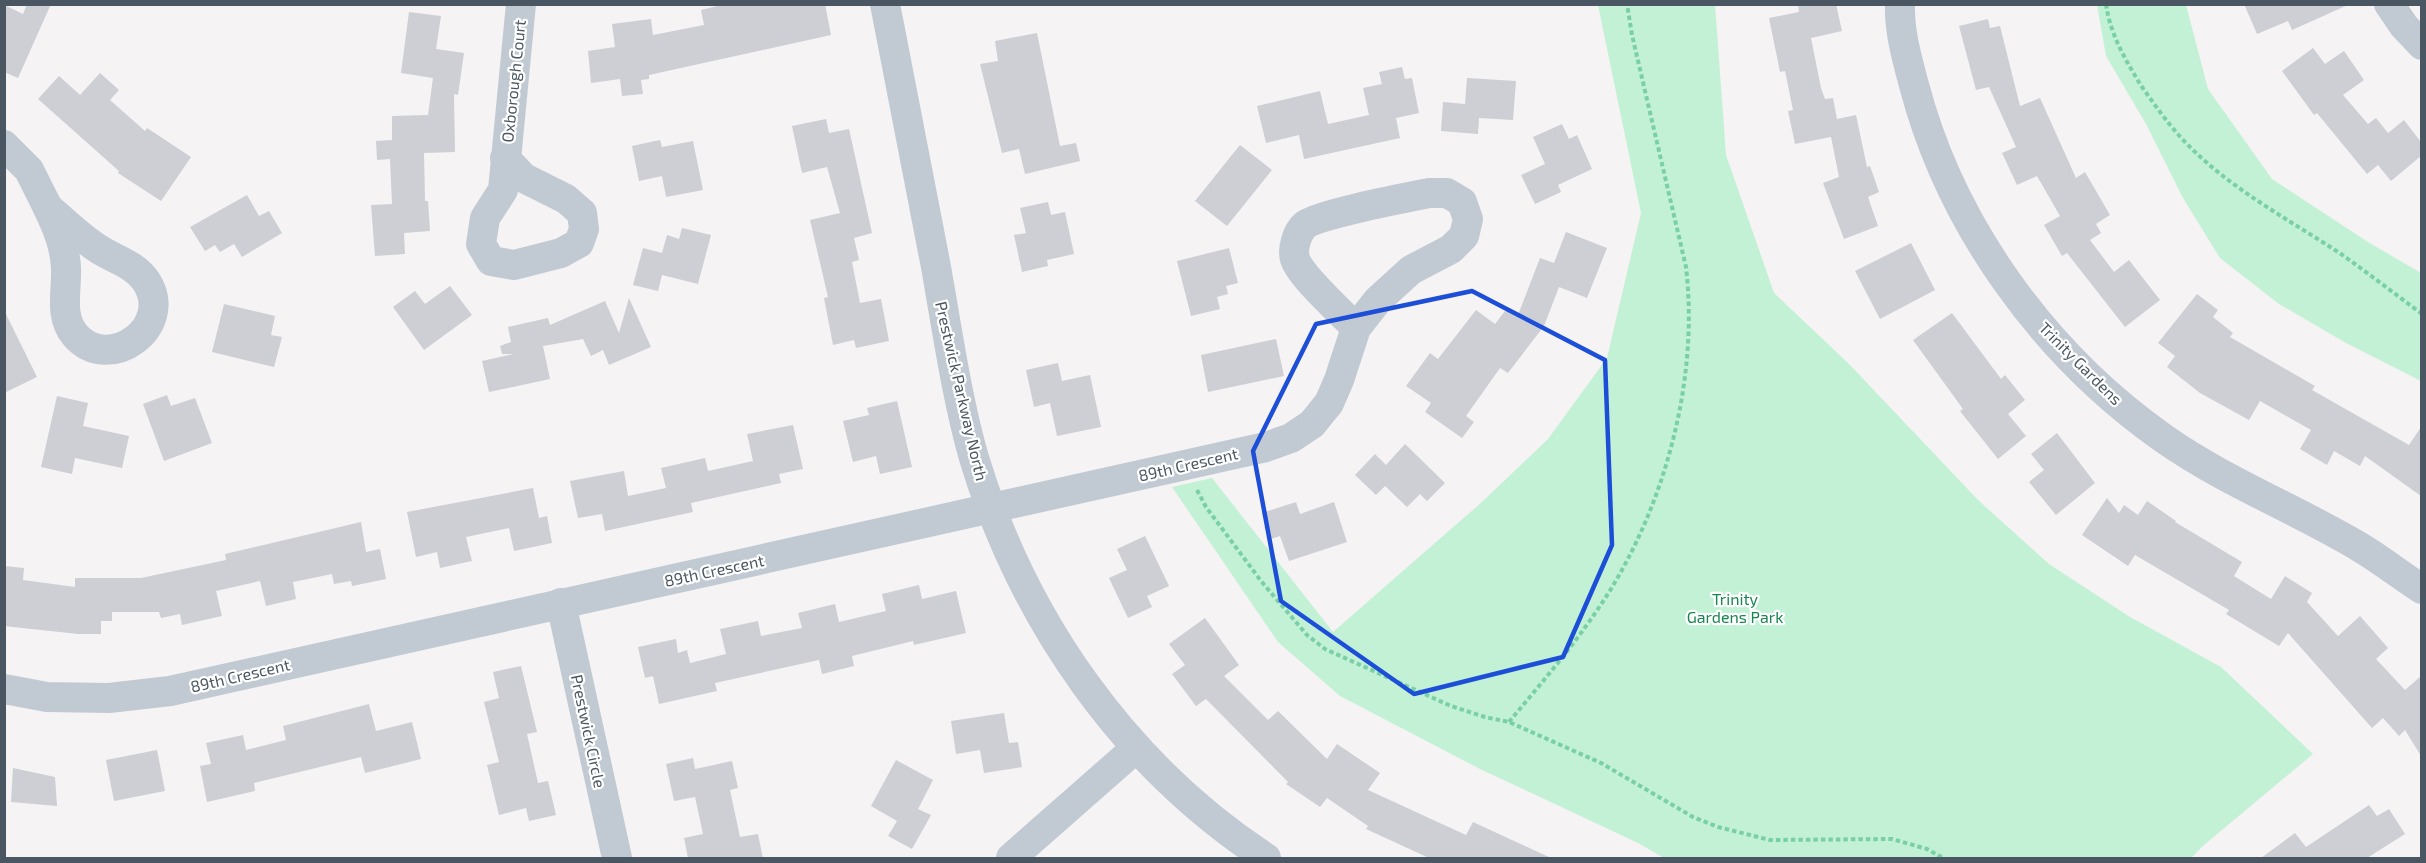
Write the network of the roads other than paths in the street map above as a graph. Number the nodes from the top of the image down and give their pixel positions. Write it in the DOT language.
graph roads {
  1 [pos="521,4"];
  2 [pos="885,4"];
  3 [pos="1900,4"];
  4 [pos="2389,4"];
  5 [pos="2421,45"];
  6 [pos="4,145"];
  7 [pos="505,158"];
  8 [pos="48,208"];
  9 [pos="1356,328"];
  10 [pos="991,508"];
  11 [pos="2421,589"];
  12 [pos="561,603"];
  13 [pos="4,689"];
  14 [pos="1136,748"];
  15 [pos="617,858"];
  16 [pos="1011,858"];
  17 [pos="1266,858"];
  1 -- 7 [label="street, Oxborough Court"];
  2 -- 10 [label="street, Prestwick Parkway North"];
  3 -- 11 [label="street, Trinity Gardens"];
  4 -- 5 [label="street"];
  6 -- 8 [label="street"];
  8 -- 8 [label="street"];
  9 -- 9 [label="street, 89th Crescent"];
  9 -- 10 [label="street, 89th Crescent"];
  10 -- 12 [label="street, 89th Crescent"];
  10 -- 14 [label="street, Prestwick Parkway North"];
  12 -- 13 [label="street, 89th Crescent"];
  12 -- 15 [label="street, Prestwick Circle"];
  14 -- 16 [label="street"];
  14 -- 17 [label="street, Prestwick Parkway North"];
}
